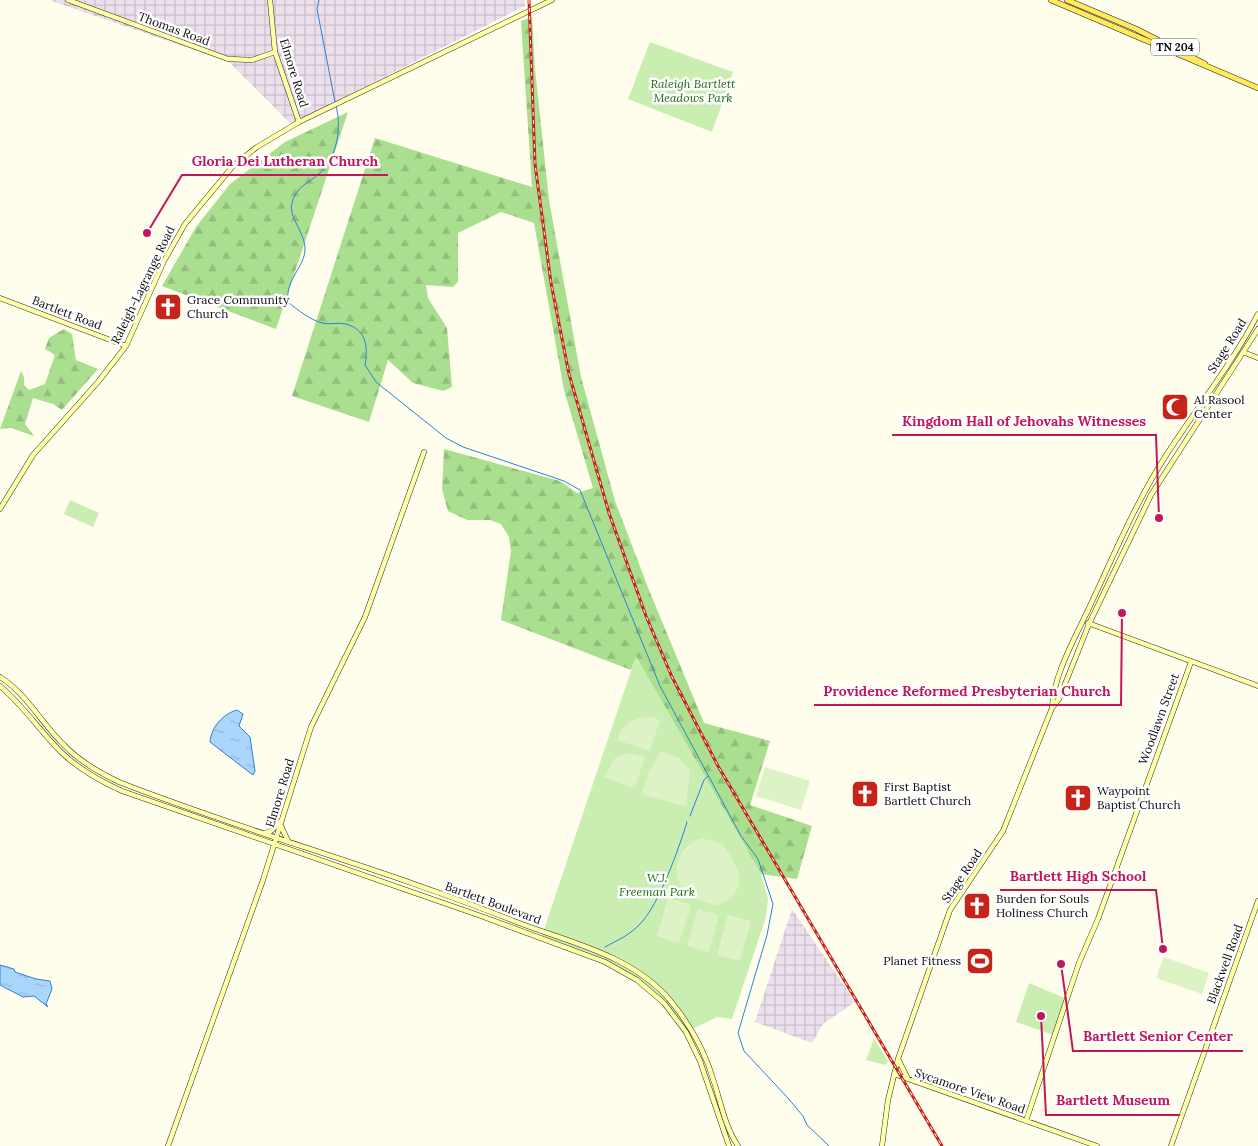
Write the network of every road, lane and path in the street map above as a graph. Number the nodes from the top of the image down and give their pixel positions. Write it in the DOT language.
graph roads {
  1 [pos="68,0"];
  2 [pos="270,0"];
  3 [pos="552,0"];
  4 [pos="1051,0"];
  5 [pos="1067,0"];
  6 [pos="275,52"];
  7 [pos="1212,68"];
  8 [pos="1258,88"];
  9 [pos="299,122"];
  10 [pos="0,298"];
  11 [pos="1258,314"];
  12 [pos="1258,329"];
  13 [pos="126,346"];
  14 [pos="1238,349"];
  15 [pos="1244,353"];
  16 [pos="1258,358"];
  17 [pos="424,452"];
  18 [pos="0,509"];
  19 [pos="1083,621"];
  20 [pos="1089,624"];
  21 [pos="1191,662"];
  22 [pos="0,677"];
  23 [pos="0,686"];
  24 [pos="1258,686"];
  25 [pos="1052,708"];
  26 [pos="124,784"];
  27 [pos="122,791"];
  28 [pos="144,795"];
  29 [pos="211,815"];
  30 [pos="283,818"];
  31 [pos="209,821"];
  32 [pos="281,825"];
  33 [pos="264,834"];
  34 [pos="276,838"];
  35 [pos="289,842"];
  36 [pos="274,844"];
  37 [pos="1258,901"];
  38 [pos="706,1057"];
  39 [pos="898,1060"];
  40 [pos="700,1061"];
  41 [pos="894,1074"];
  42 [pos="908,1080"];
  43 [pos="723,1111"];
  44 [pos="717,1114"];
  45 [pos="1026,1121"];
  46 [pos="168,1146"];
  47 [pos="729,1146"];
  48 [pos="738,1146"];
  49 [pos="882,1146"];
  50 [pos="1097,1146"];
  51 [pos="1170,1146"];
  1 -- 6 [label="main road, Thomas Road"];
  2 -- 6 [label="main road, Elmore Road"];
  3 -- 9 [label="main road, Raleigh-Lagrange Road"];
  4 -- 7 [label="main road, TN 204"];
  5 -- 7 [label="main road, TN 204"];
  6 -- 9 [label="main road, Elmore Road"];
  7 -- 8 [label="main road, TN 204"];
  9 -- 13 [label="main road, Raleigh-Lagrange Road"];
  10 -- 13 [label="main road, Bartlett Road"];
  11 -- 14 [label="main road, Stage Road"];
  12 -- 15 [label="main road, Stage Road"];
  13 -- 18 [label="main road, Raleigh-Lagrange Road"];
  14 -- 15 [label="main road"];
  14 -- 19 [label="main road, Stage Road"];
  15 -- 16 [label="main road"];
  15 -- 20 [label="main road, Stage Road"];
  17 -- 30 [label="main road, Elmore Road"];
  19 -- 20 [label="main road"];
  19 -- 25 [label="main road, Stage Road"];
  20 -- 21 [label="main road"];
  20 -- 25 [label="main road, Stage Road"];
  21 -- 24 [label="main road"];
  21 -- 45 [label="main road, Woodlawn Street"];
  22 -- 26 [label="main road"];
  23 -- 27 [label="main road"];
  25 -- 39 [label="main road, Stage Road"];
  26 -- 27 [label="main road"];
  26 -- 28 [label="main road"];
  27 -- 28 [label="main road"];
  28 -- 29 [label="main road, Bartlett Boulevard"];
  28 -- 31 [label="main road, Bartlett Boulevard"];
  29 -- 31 [label="main road"];
  29 -- 33 [label="main road, Bartlett Boulevard"];
  30 -- 32 [label="main road, Elmore Road"];
  30 -- 33 [label="main road"];
  31 -- 36 [label="main road, Bartlett Boulevard"];
  32 -- 34 [label="main road, Elmore Road"];
  32 -- 35 [label="main road"];
  33 -- 34 [label="main road, Bartlett Boulevard"];
  34 -- 35 [label="main road, Bartlett Boulevard"];
  34 -- 36 [label="main road, Elmore Road"];
  35 -- 38 [label="main road, Bartlett Boulevard"];
  36 -- 40 [label="main road, Bartlett Boulevard"];
  36 -- 46 [label="main road, Elmore Road"];
  37 -- 51 [label="main road, Blackwell Road"];
  38 -- 40 [label="main road"];
  38 -- 43 [label="main road, Bartlett Boulevard"];
  39 -- 41 [label="main road, Stage Road"];
  39 -- 42 [label="main road"];
  40 -- 44 [label="main road, Bartlett Boulevard"];
  41 -- 42 [label="main road, Sycamore View Road"];
  41 -- 49 [label="main road, Stage Road"];
  42 -- 45 [label="main road, Sycamore View Road"];
  43 -- 44 [label="main road"];
  43 -- 48 [label="main road, Bartlett Boulevard"];
  44 -- 47 [label="main road, Bartlett Boulevard"];
  45 -- 50 [label="main road, Sycamore View Road"];
}
